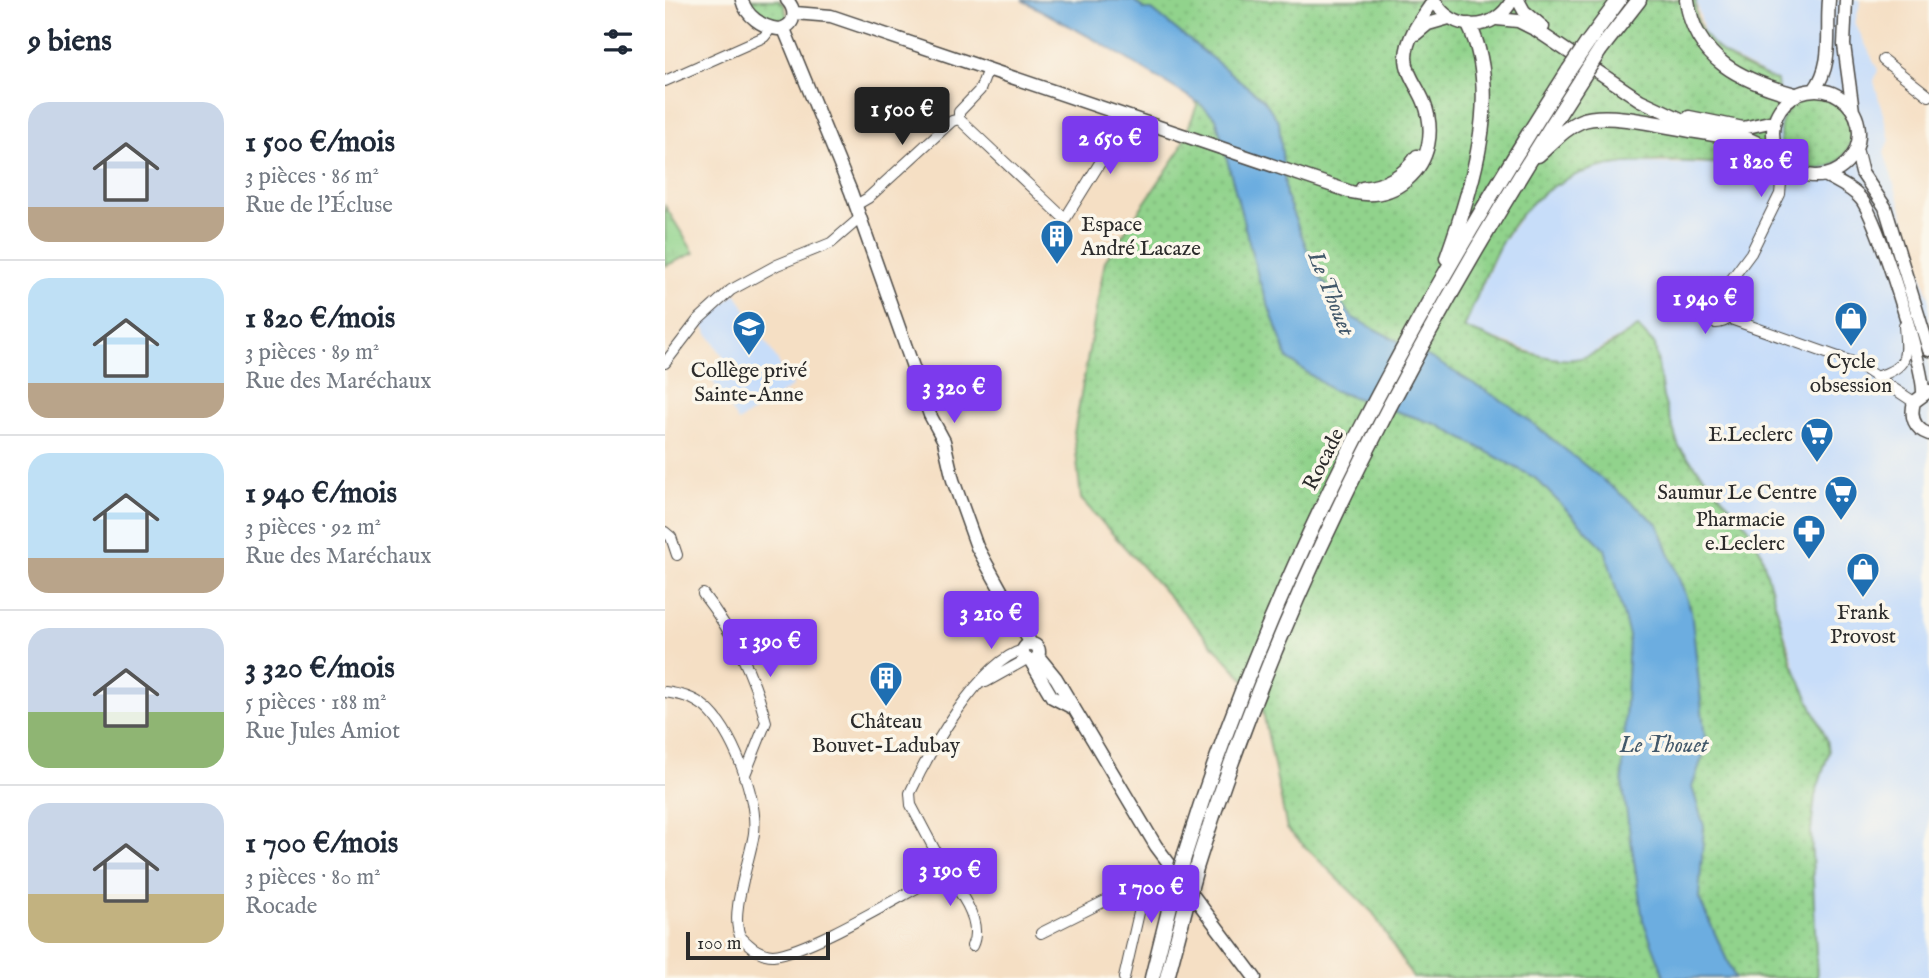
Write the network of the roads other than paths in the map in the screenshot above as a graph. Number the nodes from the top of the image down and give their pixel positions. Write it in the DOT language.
graph roads {
  1 [pos="741,0"];
  2 [pos="787,0"];
  3 [pos="1434,0"];
  4 [pos="1515,0"];
  5 [pos="1619,0"];
  6 [pos="1639,0"];
  7 [pos="1687,0"];
  8 [pos="1829,0"];
  9 [pos="1846,0"];
  10 [pos="795,13"];
  11 [pos="1449,18"];
  12 [pos="1497,19"];
  13 [pos="1469,25"];
  14 [pos="778,28"];
  15 [pos="1411,38"];
  16 [pos="1594,46"];
  17 [pos="1883,60"];
  18 [pos="988,69"];
  19 [pos="1576,74"];
  20 [pos="665,81"];
  21 [pos="1814,90"];
  22 [pos="1795,95"];
  23 [pos="1929,96"];
  24 [pos="1853,111"];
  25 [pos="1129,116"];
  26 [pos="959,120"];
  27 [pos="1774,121"];
  28 [pos="1723,135"];
  29 [pos="1856,149"];
  30 [pos="1780,156"];
  31 [pos="1524,167"];
  32 [pos="1825,175"];
  33 [pos="858,212"];
  34 [pos="1725,288"];
  35 [pos="1435,292"];
  36 [pos="1903,308"];
  37 [pos="1728,318"];
  38 [pos="1929,350"];
  39 [pos="665,363"];
  40 [pos="1878,376"];
  41 [pos="1922,395"];
  42 [pos="1929,434"];
  43 [pos="665,532"];
  44 [pos="677,555"];
  45 [pos="703,594"];
  46 [pos="1030,654"];
  47 [pos="665,692"];
  48 [pos="744,777"];
  49 [pos="1171,867"];
  50 [pos="941,870"];
  51 [pos="1144,891"];
  52 [pos="1041,933"];
  53 [pos="972,946"];
  54 [pos="1124,978"];
  55 [pos="1152,978"];
  56 [pos="1167,978"];
  57 [pos="1255,978"];
  1 -- 14 [label="main road"];
  2 -- 10 [label="main road"];
  3 -- 11 [label="main road"];
  3 -- 15 [label="main road"];
  4 -- 12 [label="main road"];
  4 -- 27 [label="main road"];
  5 -- 16 [label="highway, Rocade"];
  6 -- 16 [label="highway"];
  7 -- 22 [label="highway"];
  8 -- 21 [label="main road"];
  9 -- 24 [label="main road"];
  10 -- 14 [label="main road"];
  10 -- 18 [label="main road"];
  11 -- 13 [label="main road"];
  11 -- 15 [label="main road"];
  12 -- 13 [label="main road"];
  12 -- 28 [label="main road"];
  13 -- 35 [label="highway"];
  14 -- 20 [label="street"];
  14 -- 33 [label="main road"];
  15 -- 25 [label="main road"];
  16 -- 19 [label="highway, Rocade, bridge"];
  17 -- 23 [label="street"];
  18 -- 25 [label="main road"];
  18 -- 26 [label="street"];
  19 -- 31 [label="highway"];
  19 -- 35 [label="highway, Rocade"];
  21 -- 22 [label="main road"];
  21 -- 24 [label="main road"];
  22 -- 27 [label="main road"];
  24 -- 29 [label="main road"];
  25 -- 26 [label="street"];
  26 -- 33 [label="street"];
  27 -- 30 [label="main road"];
  28 -- 30 [label="main road"];
  28 -- 31 [label="highway"];
  29 -- 32 [label="main road"];
  29 -- 38 [label="main road"];
  30 -- 32 [label="main road"];
  30 -- 34 [label="street"];
  31 -- 56 [label="highway, bridge"];
  32 -- 36 [label="main road"];
  33 -- 39 [label="street"];
  33 -- 46 [label="main road"];
  34 -- 37 [label="street"];
  34 -- 37 [label="street"];
  35 -- 55 [label="highway, Rocade, bridge"];
  36 -- 40 [label="street"];
  36 -- 41 [label="main road"];
  37 -- 40 [label="street"];
  40 -- 41 [label="street"];
  41 -- 42 [label="main road"];
  43 -- 44 [label="street"];
  45 -- 48 [label="street"];
  46 -- 49 [label="main road"];
  46 -- 50 [label="street"];
  47 -- 48 [label="street"];
  48 -- 50 [label="street"];
  49 -- 51 [label="street"];
  49 -- 57 [label="main road"];
  50 -- 53 [label="street"];
  51 -- 52 [label="street"];
  51 -- 54 [label="street"];
}
